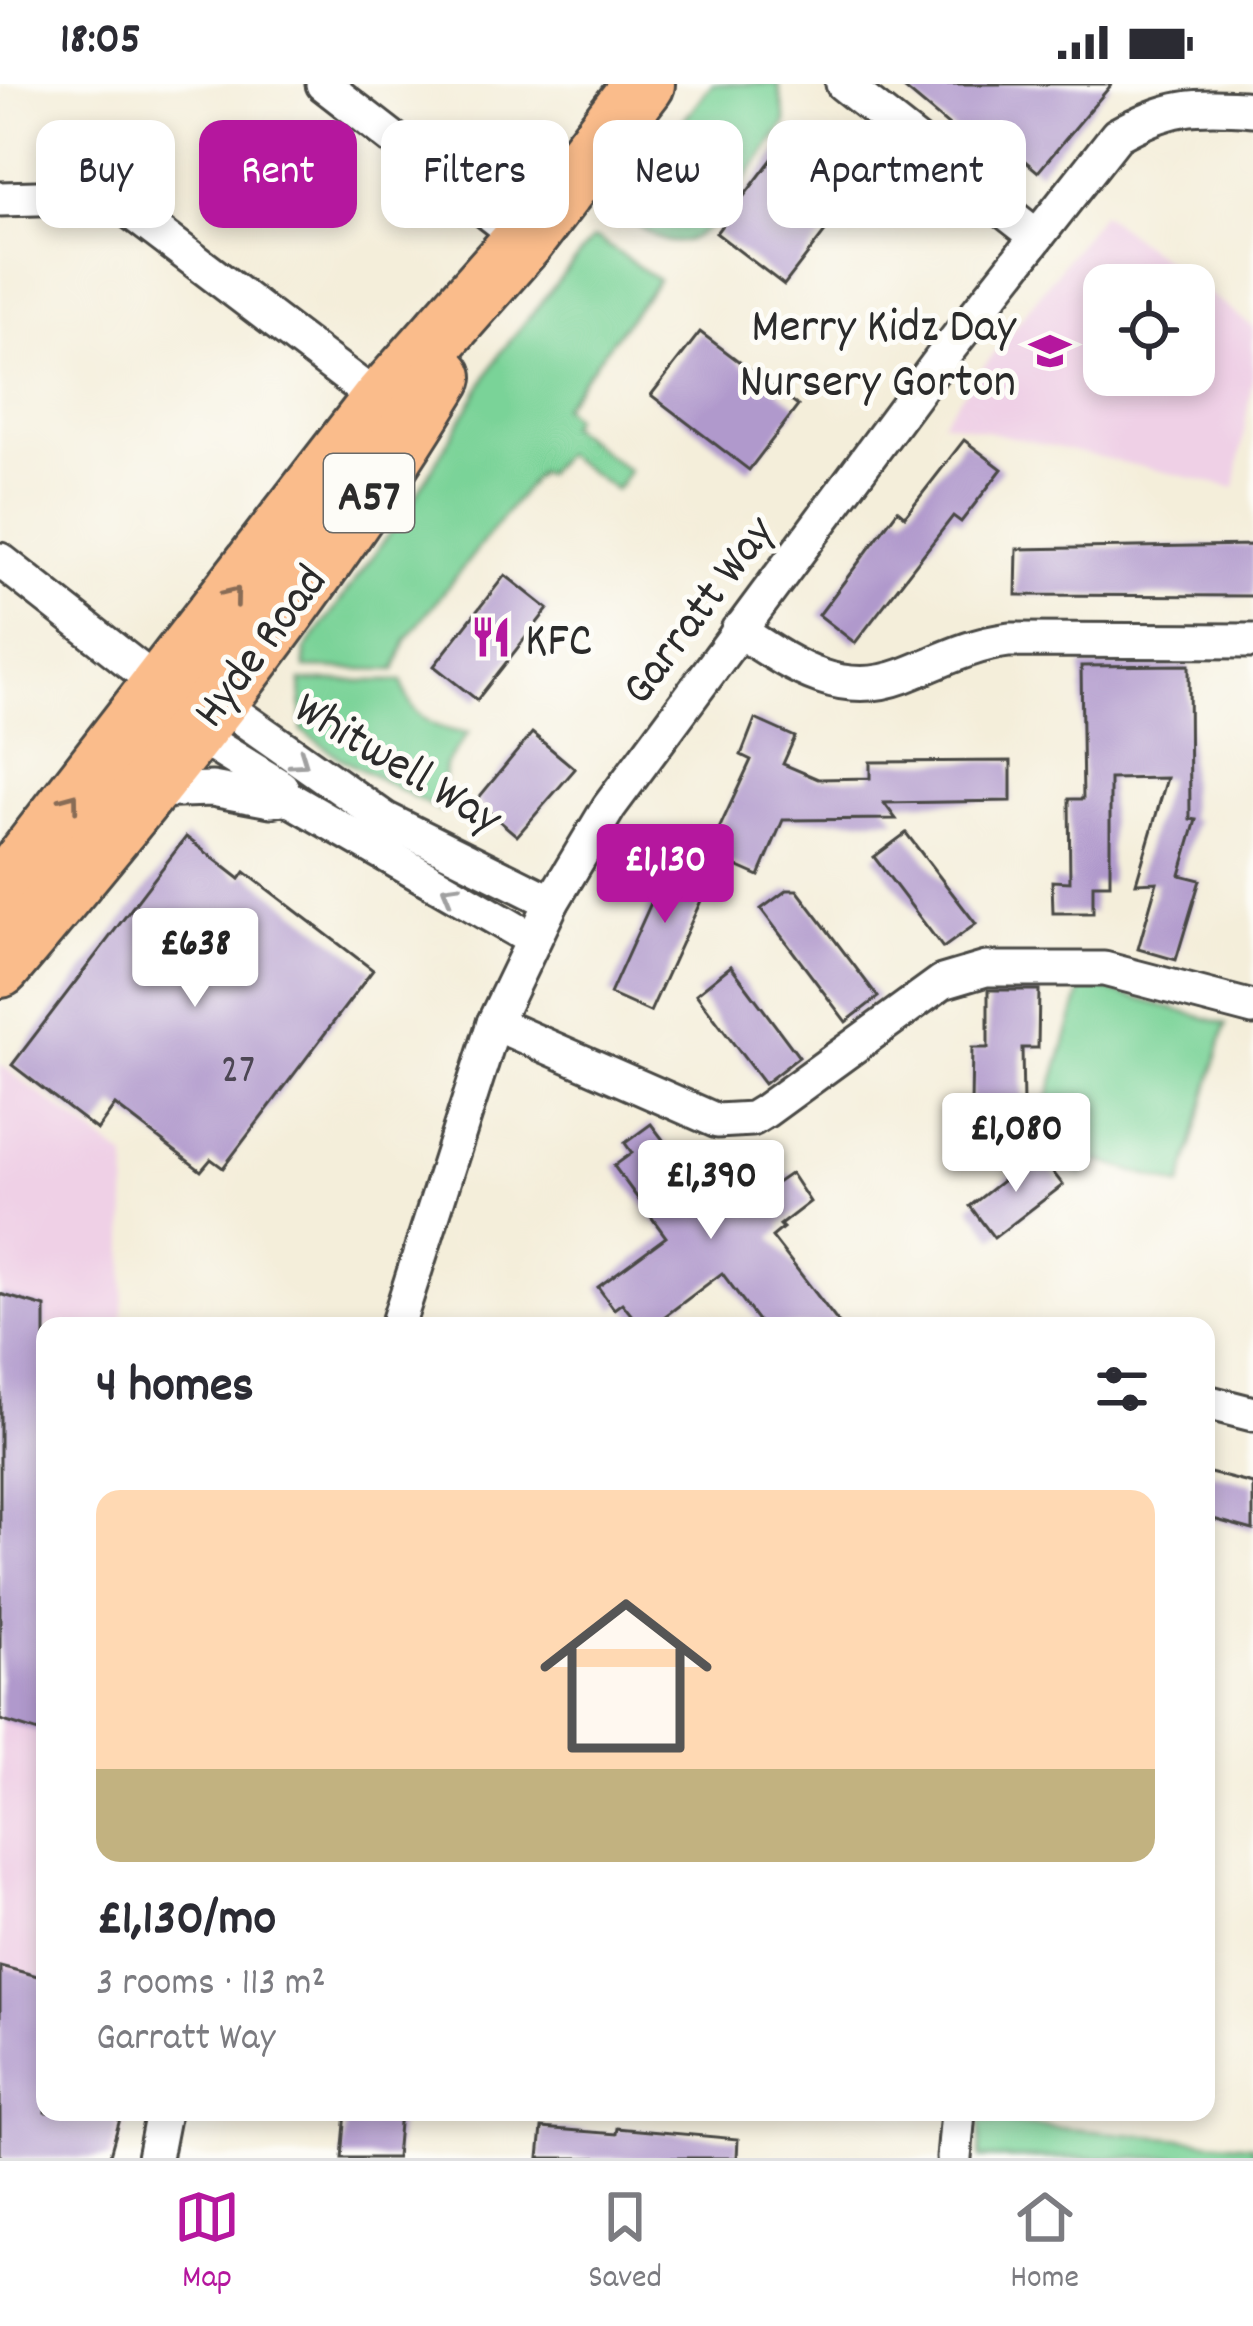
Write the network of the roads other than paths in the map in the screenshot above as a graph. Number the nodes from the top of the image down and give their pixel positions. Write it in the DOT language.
graph roads {
  1 [pos="322,84"];
  2 [pos="644,84"];
  3 [pos="843,84"];
  4 [pos="1253,109"];
  5 [pos="0,199"];
  6 [pos="1035,235"];
  7 [pos="524,239"];
  8 [pos="381,402"];
  9 [pos="0,560"];
  10 [pos="738,629"];
  11 [pos="1253,640"];
  12 [pos="189,706"];
  13 [pos="149,791"];
  14 [pos="286,797"];
  15 [pos="0,894"];
  16 [pos="552,902"];
  17 [pos="532,939"];
  18 [pos="0,967"];
  19 [pos="1253,1008"];
  20 [pos="494,1023"];
  21 [pos="401,1317"];
  22 [pos="1215,1404"];
  23 [pos="1253,1414"];
  24 [pos="161,2121"];
  25 [pos="957,2121"];
  26 [pos="154,2158"];
  27 [pos="954,2158"];
  1 -- 7 [label="street"];
  2 -- 7 [label="highway, Hyde Road / A57"];
  3 -- 6 [label="street"];
  4 -- 6 [label="street, Garratt Way"];
  5 -- 8 [label="street"];
  6 -- 10 [label="street, Garratt Way"];
  7 -- 8 [label="highway, Hyde Road / A57"];
  7 -- 12 [label="highway, Hyde Road / A57"];
  12 -- 8 [label="highway, Hyde Road / A57, one-way"];
  9 -- 12 [label="street"];
  10 -- 11 [label="street"];
  10 -- 16 [label="street, Garratt Way"];
  12 -- 13 [label="highway, Hyde Road / A57"];
  12 -- 14 [label="street, Whitwell Way"];
  15 -- 12 [label="highway, Hyde Road / A57, one-way"];
  12 -- 16 [label="street, Whitwell Way, one-way"];
  13 -- 14 [label="street, Whitwell Way"];
  13 -- 18 [label="highway, Hyde Road / A57"];
  17 -- 14 [label="street, Whitwell Way, one-way"];
  16 -- 17 [label="street, Garratt Way"];
  17 -- 20 [label="street, Garratt Way"];
  19 -- 20 [label="street"];
  20 -- 21 [label="street, Garratt Way"];
  22 -- 23 [label="street"];
  24 -- 26 [label="street"];
  25 -- 27 [label="street"];
}
